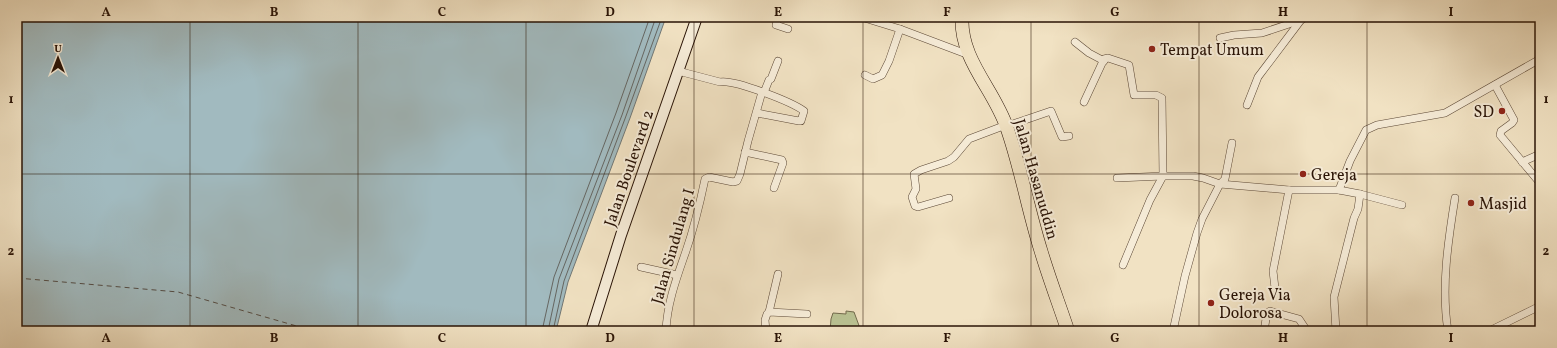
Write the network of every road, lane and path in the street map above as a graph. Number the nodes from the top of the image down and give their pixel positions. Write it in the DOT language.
graph roads {
  1 [pos="697,17"];
  2 [pos="778,17"];
  3 [pos="861,17"];
  4 [pos="962,17"];
  5 [pos="1303,18"];
  6 [pos="788,29"];
  7 [pos="900,29"];
  8 [pos="1220,38"];
  9 [pos="1075,42"];
  10 [pos="969,55"];
  11 [pos="1540,59"];
  12 [pos="778,61"];
  13 [pos="1104,61"];
  14 [pos="678,71"];
  15 [pos="865,75"];
  16 [pos="1496,85"];
  17 [pos="761,91"];
  18 [pos="1084,102"];
  19 [pos="1247,105"];
  20 [pos="757,113"];
  21 [pos="1006,126"];
  22 [pos="1069,136"];
  23 [pos="1232,143"];
  24 [pos="745,152"];
  25 [pos="1540,154"];
  26 [pos="1522,162"];
  27 [pos="1163,176"];
  28 [pos="1117,178"];
  29 [pos="1540,183"];
  30 [pos="1220,184"];
  31 [pos="774,188"];
  32 [pos="1289,190"];
  33 [pos="1339,190"];
  34 [pos="1360,194"];
  35 [pos="949,198"];
  36 [pos="1455,198"];
  37 [pos="1402,205"];
  38 [pos="1123,265"];
  39 [pos="641,267"];
  40 [pos="778,274"];
  41 [pos="676,275"];
  42 [pos="1275,288"];
  43 [pos="1540,306"];
  44 [pos="769,312"];
  45 [pos="808,314"];
  46 [pos="591,331"];
  47 [pos="666,331"];
  48 [pos="766,331"];
  49 [pos="1068,331"];
  50 [pos="1173,331"];
  51 [pos="1264,331"];
  52 [pos="1307,331"];
  53 [pos="1336,331"];
  54 [pos="1448,331"];
  55 [pos="1489,331"];
  1 -- 14 [label="main road, Jalan Boulevard 2"];
  2 -- 6 [label="street"];
  3 -- 7 [label="street"];
  4 -- 10 [label="highway, Jalan Hasanuddin"];
  5 -- 8 [label="street"];
  5 -- 19 [label="street"];
  7 -- 10 [label="street"];
  7 -- 15 [label="street"];
  9 -- 13 [label="street"];
  10 -- 21 [label="highway, Jalan Hasanuddin"];
  11 -- 16 [label="street"];
  12 -- 17 [label="street, Jalan Sindulang I"];
  13 -- 18 [label="street"];
  13 -- 27 [label="street"];
  14 -- 17 [label="street"];
  14 -- 46 [label="main road, Jalan Boulevard 2"];
  16 -- 26 [label="street"];
  16 -- 33 [label="street"];
  17 -- 20 [label="street, Jalan Sindulang I"];
  17 -- 20 [label="street"];
  20 -- 24 [label="street, Jalan Sindulang I"];
  21 -- 22 [label="street"];
  21 -- 35 [label="street"];
  21 -- 49 [label="highway, Jalan Hasanuddin"];
  23 -- 30 [label="street"];
  24 -- 31 [label="street"];
  24 -- 41 [label="street, Jalan Sindulang I"];
  25 -- 26 [label="street"];
  26 -- 29 [label="street"];
  27 -- 28 [label="street"];
  27 -- 30 [label="street"];
  27 -- 38 [label="street"];
  30 -- 32 [label="street"];
  30 -- 50 [label="street"];
  32 -- 33 [label="street"];
  32 -- 42 [label="street"];
  33 -- 34 [label="street"];
  34 -- 37 [label="street"];
  34 -- 53 [label="street"];
  36 -- 54 [label="street"];
  39 -- 41 [label="street"];
  40 -- 44 [label="street"];
  41 -- 47 [label="street, Jalan Sindulang I"];
  43 -- 55 [label="street"];
  44 -- 45 [label="street"];
  44 -- 48 [label="street"];
  51 -- 52 [label="street"];
}
